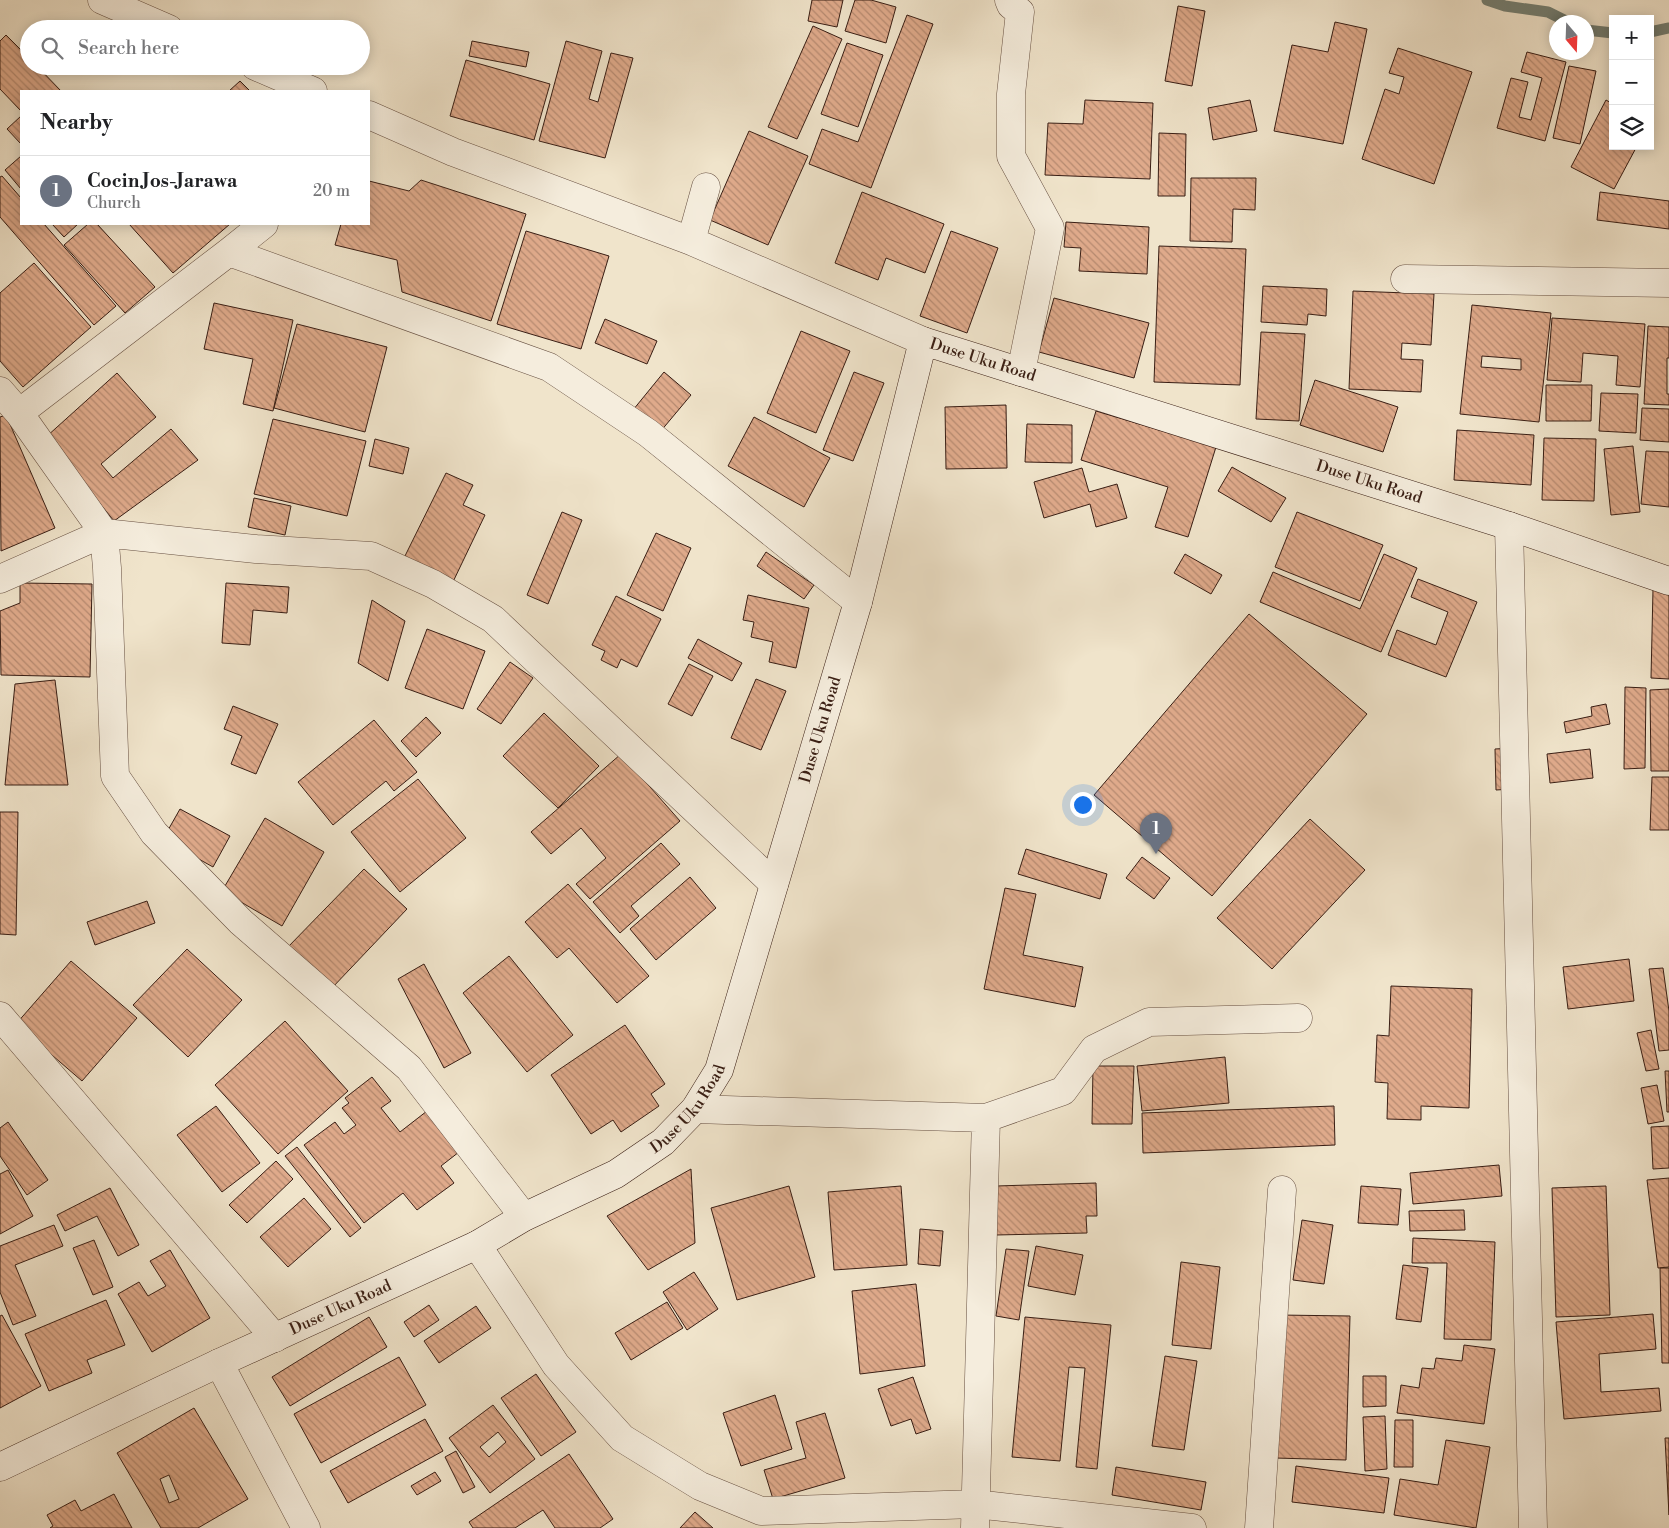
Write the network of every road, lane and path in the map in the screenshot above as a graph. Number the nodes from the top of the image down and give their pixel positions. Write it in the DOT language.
graph roads {
  1 [pos="102,0"];
  2 [pos="1010,0"];
  3 [pos="148,20"];
  4 [pos="276,75"];
  5 [pos="311,90"];
  6 [pos="374,125"];
  7 [pos="706,187"];
  8 [pos="263,225"];
  9 [pos="690,241"];
  10 [pos="229,252"];
  11 [pos="1405,279"];
  12 [pos="1669,283"];
  13 [pos="923,341"];
  14 [pos="1021,372"];
  15 [pos="0,392"];
  16 [pos="19,413"];
  17 [pos="1509,526"];
  18 [pos="104,533"];
  19 [pos="0,579"];
  20 [pos="1669,580"];
  21 [pos="858,602"];
  22 [pos="774,884"];
  23 [pos="0,1016"];
  24 [pos="1298,1018"];
  25 [pos="695,1109"];
  26 [pos="986,1118"];
  27 [pos="1282,1190"];
  28 [pos="524,1217"];
  29 [pos="477,1245"];
  30 [pos="275,1338"];
  31 [pos="219,1363"];
  32 [pos="0,1467"];
  33 [pos="975,1516"];
  34 [pos="759,1520"];
  35 [pos="306,1528"];
  36 [pos="1192,1528"];
  37 [pos="1259,1528"];
  38 [pos="1533,1528"];
  1 -- 3 [label="street"];
  2 -- 14 [label="street"];
  4 -- 5 [label="street"];
  6 -- 9 [label="street"];
  7 -- 9 [label="street"];
  8 -- 10 [label="street"];
  9 -- 13 [label="street"];
  10 -- 16 [label="street"];
  10 -- 21 [label="street"];
  11 -- 12 [label="street"];
  13 -- 14 [label="street, Duse Uku Road"];
  13 -- 21 [label="street, Duse Uku Road"];
  14 -- 17 [label="street, Duse Uku Road"];
  15 -- 16 [label="street"];
  16 -- 18 [label="street"];
  17 -- 20 [label="street, Duse Uku Road"];
  17 -- 38 [label="street"];
  18 -- 19 [label="street"];
  18 -- 22 [label="street"];
  18 -- 28 [label="street"];
  21 -- 22 [label="street, Duse Uku Road"];
  22 -- 25 [label="street, Duse Uku Road"];
  23 -- 30 [label="street"];
  24 -- 26 [label="street"];
  25 -- 26 [label="street"];
  25 -- 28 [label="street, Duse Uku Road"];
  26 -- 33 [label="street"];
  27 -- 37 [label="street"];
  28 -- 29 [label="street, Duse Uku Road"];
  29 -- 30 [label="street, Duse Uku Road"];
  29 -- 34 [label="street"];
  30 -- 31 [label="street, Duse Uku Road"];
  31 -- 32 [label="street, Duse Uku Road"];
  31 -- 35 [label="street"];
  33 -- 34 [label="street"];
  33 -- 36 [label="street"];
}
